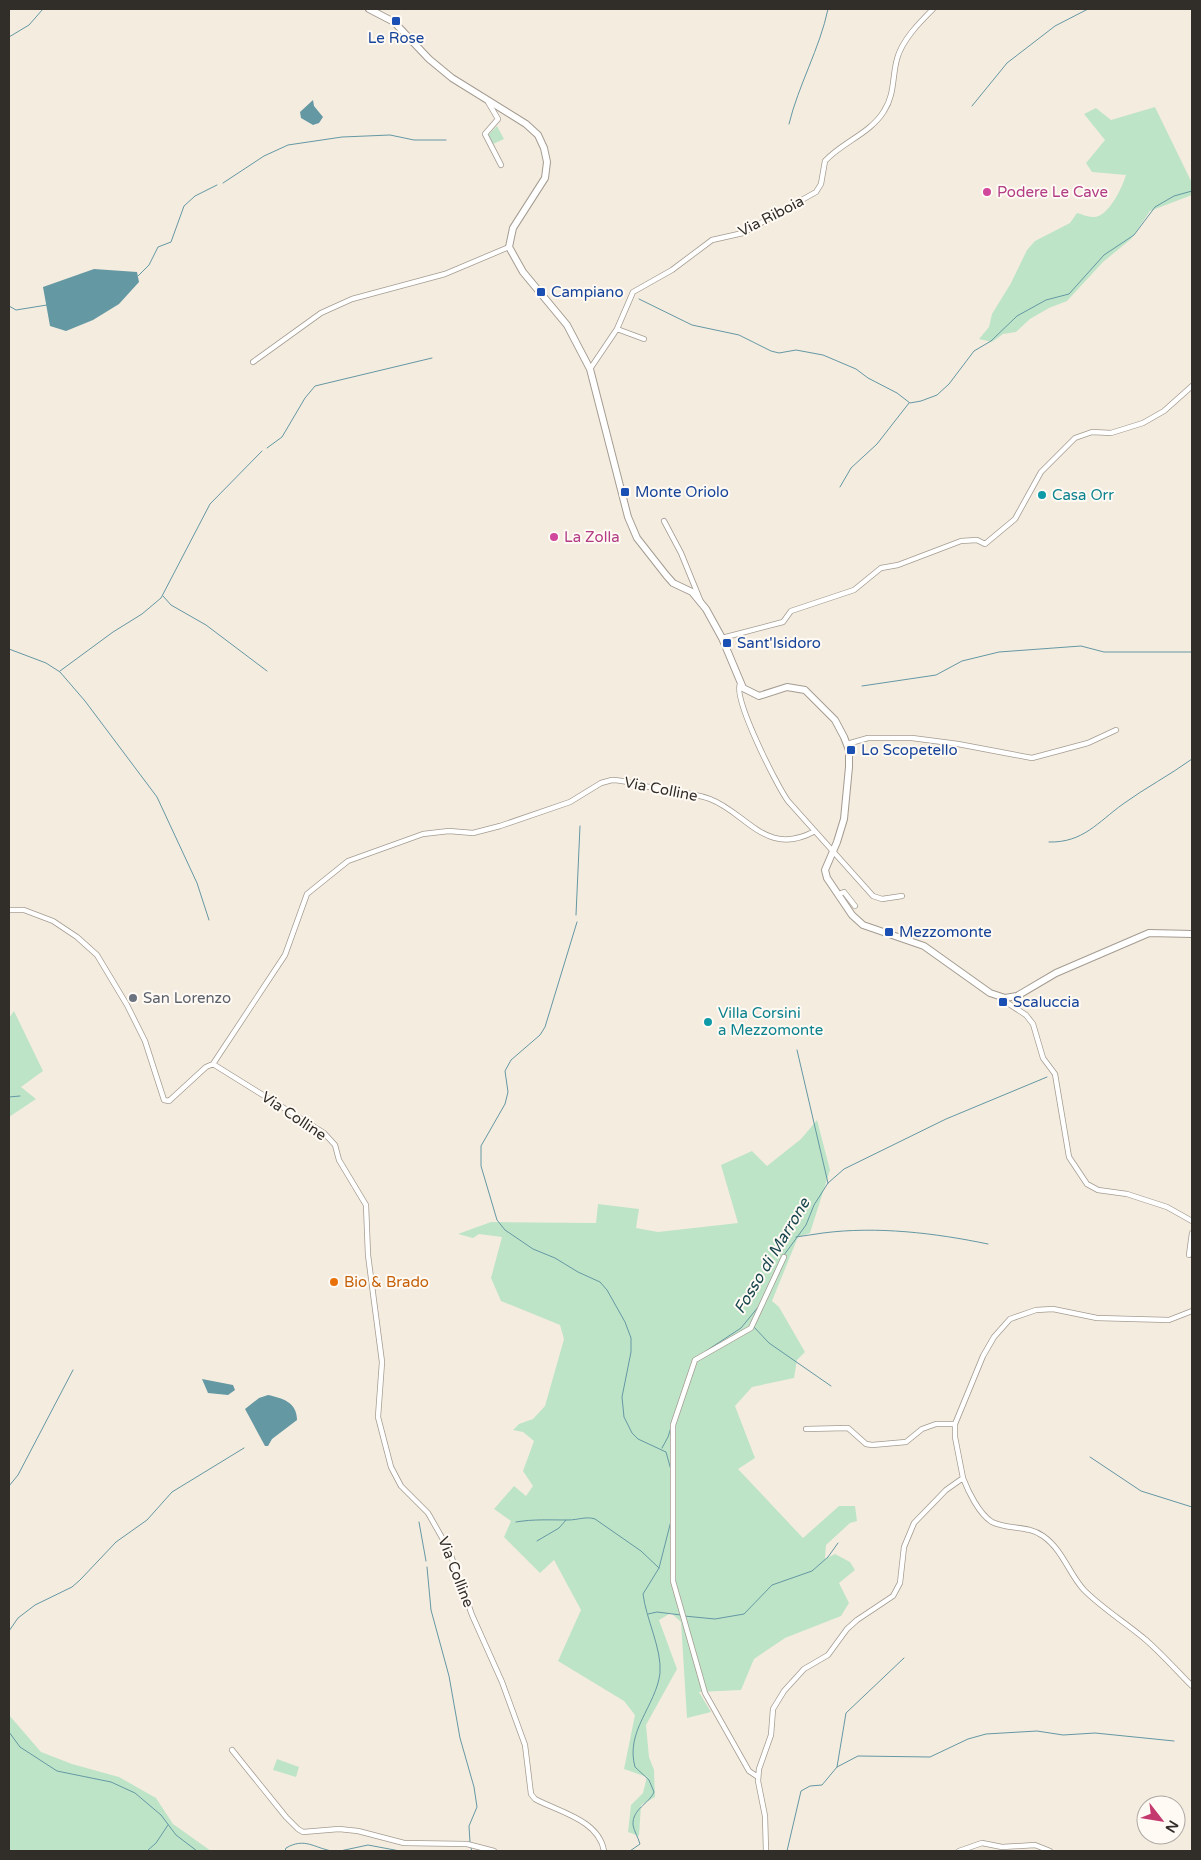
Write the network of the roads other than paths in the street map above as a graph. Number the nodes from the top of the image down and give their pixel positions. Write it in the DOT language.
graph roads {
  1 [pos="369,9"];
  2 [pos="933,9"];
  3 [pos="485,99"];
  4 [pos="501,165"];
  5 [pos="508,247"];
  6 [pos="617,329"];
  7 [pos="644,339"];
  8 [pos="253,362"];
  9 [pos="590,369"];
  10 [pos="1192,386"];
  11 [pos="664,521"];
  12 [pos="701,602"];
  13 [pos="722,638"];
  14 [pos="740,684"];
  15 [pos="1116,730"];
  16 [pos="847,744"];
  17 [pos="815,831"];
  18 [pos="834,850"];
  19 [pos="838,894"];
  20 [pos="902,896"];
  21 [pos="855,906"];
  22 [pos="9,910"];
  23 [pos="1192,934"];
  24 [pos="1004,998"];
  25 [pos="213,1064"];
  26 [pos="1192,1221"];
  27 [pos="1192,1233"];
  28 [pos="784,1256"];
  29 [pos="1189,1256"];
  30 [pos="1192,1311"];
  31 [pos="955,1424"];
  32 [pos="806,1429"];
  33 [pos="963,1478"];
  34 [pos="1192,1686"];
  35 [pos="232,1750"];
  36 [pos="758,1777"];
  37 [pos="494,1851"];
  38 [pos="604,1851"];
  39 [pos="766,1851"];
  40 [pos="959,1851"];
  41 [pos="1050,1851"];
  1 -- 3 [label="main road"];
  2 -- 6 [label="street, Via Riboia"];
  3 -- 4 [label="street"];
  3 -- 5 [label="main road"];
  5 -- 8 [label="street"];
  5 -- 9 [label="main road"];
  6 -- 7 [label="street"];
  6 -- 9 [label="street, Via Riboia"];
  9 -- 12 [label="main road"];
  10 -- 13 [label="street"];
  11 -- 12 [label="street"];
  12 -- 13 [label="main road"];
  13 -- 14 [label="main road"];
  14 -- 16 [label="main road"];
  14 -- 17 [label="street"];
  15 -- 16 [label="street"];
  16 -- 18 [label="main road"];
  17 -- 18 [label="street"];
  17 -- 25 [label="street, Via Colline"];
  18 -- 19 [label="main road"];
  18 -- 20 [label="street"];
  19 -- 21 [label="street"];
  19 -- 24 [label="main road"];
  22 -- 25 [label="street"];
  23 -- 24 [label="main road"];
  24 -- 26 [label="street"];
  25 -- 38 [label="street, Via Colline"];
  27 -- 29 [label="street"];
  28 -- 36 [label="street"];
  30 -- 31 [label="street"];
  31 -- 32 [label="street"];
  31 -- 33 [label="street"];
  33 -- 34 [label="street"];
  33 -- 39 [label="street"];
  35 -- 37 [label="street"];
  40 -- 41 [label="street"];
}
